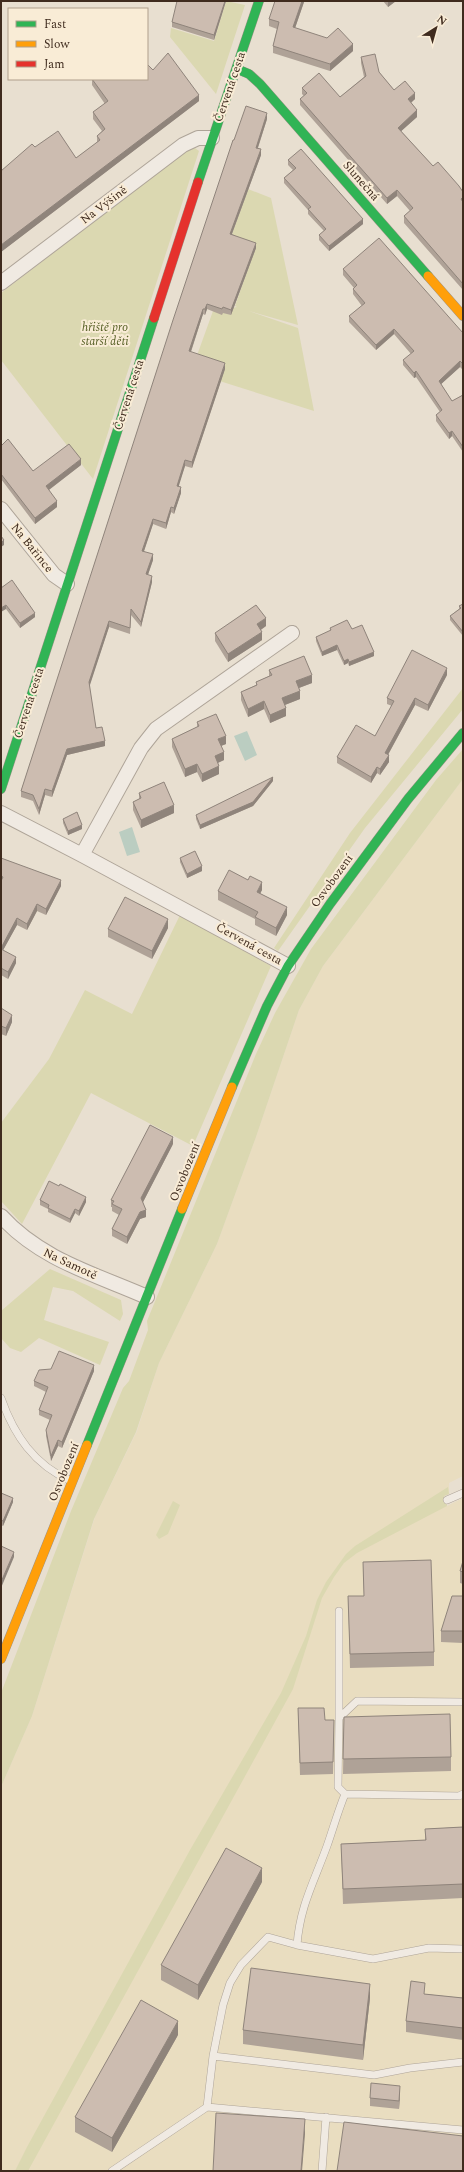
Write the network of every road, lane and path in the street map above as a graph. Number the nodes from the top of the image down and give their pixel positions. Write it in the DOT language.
graph roads {
  1 [pos="259,1"];
  2 [pos="237,69"];
  3 [pos="212,138"];
  4 [pos="1,283"];
  5 [pos="463,316"];
  6 [pos="1,509"];
  7 [pos="67,584"];
  8 [pos="292,633"];
  9 [pos="463,733"];
  10 [pos="1,789"];
  11 [pos="1,813"];
  12 [pos="82,855"];
  13 [pos="288,966"];
  14 [pos="1,1216"];
  15 [pos="148,1297"];
  16 [pos="1,1398"];
  17 [pos="73,1482"];
  18 [pos="463,1493"];
  19 [pos="447,1500"];
  20 [pos="339,1611"];
  21 [pos="1,1659"];
  22 [pos="463,1702"];
  23 [pos="339,1718"];
  24 [pos="345,1794"];
  25 [pos="463,1794"];
  26 [pos="297,1945"];
  27 [pos="463,1950"];
  28 [pos="213,2056"];
  29 [pos="463,2062"];
  30 [pos="207,2107"];
  31 [pos="326,2117"];
  32 [pos="463,2130"];
  33 [pos="112,2171"];
  34 [pos="322,2171"];
  1 -- 2 [label="street, Červená cesta"];
  2 -- 3 [label="street, Červená cesta"];
  2 -- 5 [label="street, Slunečná"];
  3 -- 4 [label="street, Na Výšině"];
  3 -- 7 [label="street, Červená cesta"];
  6 -- 7 [label="street, Na Bařince"];
  7 -- 10 [label="street, Červená cesta"];
  8 -- 12 [label="street"];
  9 -- 13 [label="street, Osvobození"];
  11 -- 12 [label="street, Červená cesta"];
  12 -- 13 [label="street, Červená cesta"];
  13 -- 15 [label="street, Osvobození"];
  14 -- 15 [label="street, Na Samotě"];
  15 -- 17 [label="street, Osvobození"];
  16 -- 17 [label="lane"];
  17 -- 21 [label="street, Osvobození"];
  18 -- 19 [label="lane"];
  20 -- 23 [label="lane"];
  22 -- 23 [label="lane"];
  23 -- 24 [label="lane"];
  24 -- 25 [label="lane"];
  24 -- 26 [label="lane"];
  26 -- 27 [label="lane"];
  26 -- 28 [label="lane"];
  28 -- 29 [label="lane"];
  28 -- 30 [label="lane"];
  30 -- 31 [label="lane"];
  30 -- 33 [label="lane"];
  31 -- 32 [label="lane"];
  31 -- 34 [label="lane"];
}
